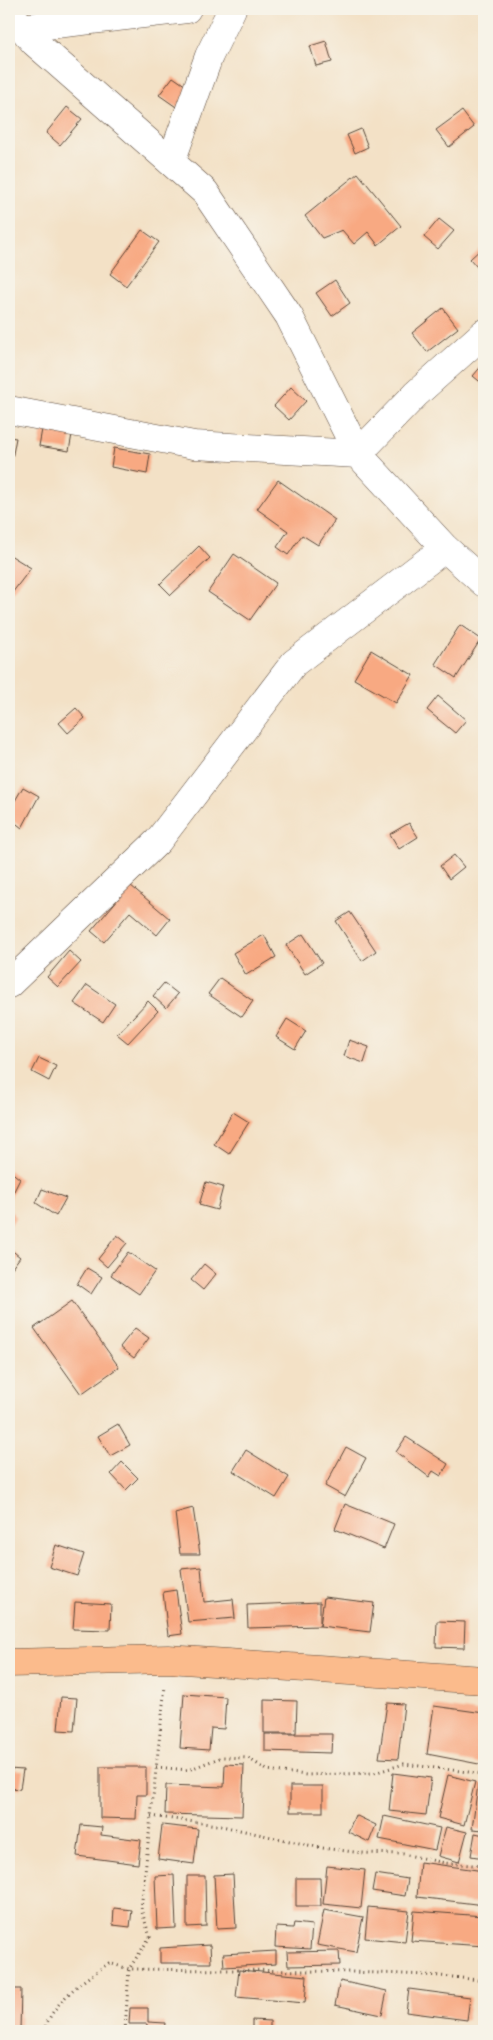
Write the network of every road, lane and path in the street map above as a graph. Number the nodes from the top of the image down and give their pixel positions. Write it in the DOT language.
graph roads {
  1 [pos="187,9"];
  2 [pos="232,9"];
  3 [pos="15,20"];
  4 [pos="171,162"];
  5 [pos="484,333"];
  6 [pos="9,410"];
  7 [pos="358,454"];
  8 [pos="445,548"];
  9 [pos="484,583"];
  10 [pos="9,984"];
  11 [pos="168,1659"];
  12 [pos="9,1663"];
  13 [pos="484,1680"];
  14 [pos="156,1767"];
  15 [pos="484,1774"];
  16 [pos="151,1816"];
  17 [pos="484,1866"];
  18 [pos="129,1969"];
  19 [pos="484,1981"];
  20 [pos="44,2031"];
  21 [pos="125,2031"];
  1 -- 3 [label="street"];
  2 -- 4 [label="street"];
  3 -- 4 [label="street"];
  4 -- 7 [label="street"];
  5 -- 7 [label="street"];
  6 -- 7 [label="street"];
  7 -- 8 [label="street"];
  8 -- 9 [label="street"];
  8 -- 10 [label="street"];
  11 -- 12 [label="main road"];
  11 -- 13 [label="main road"];
  11 -- 14 [label="path"];
  14 -- 15 [label="path"];
  14 -- 16 [label="path"];
  16 -- 17 [label="path"];
  16 -- 18 [label="path"];
  18 -- 19 [label="path"];
  18 -- 20 [label="path"];
  18 -- 21 [label="path"];
}
